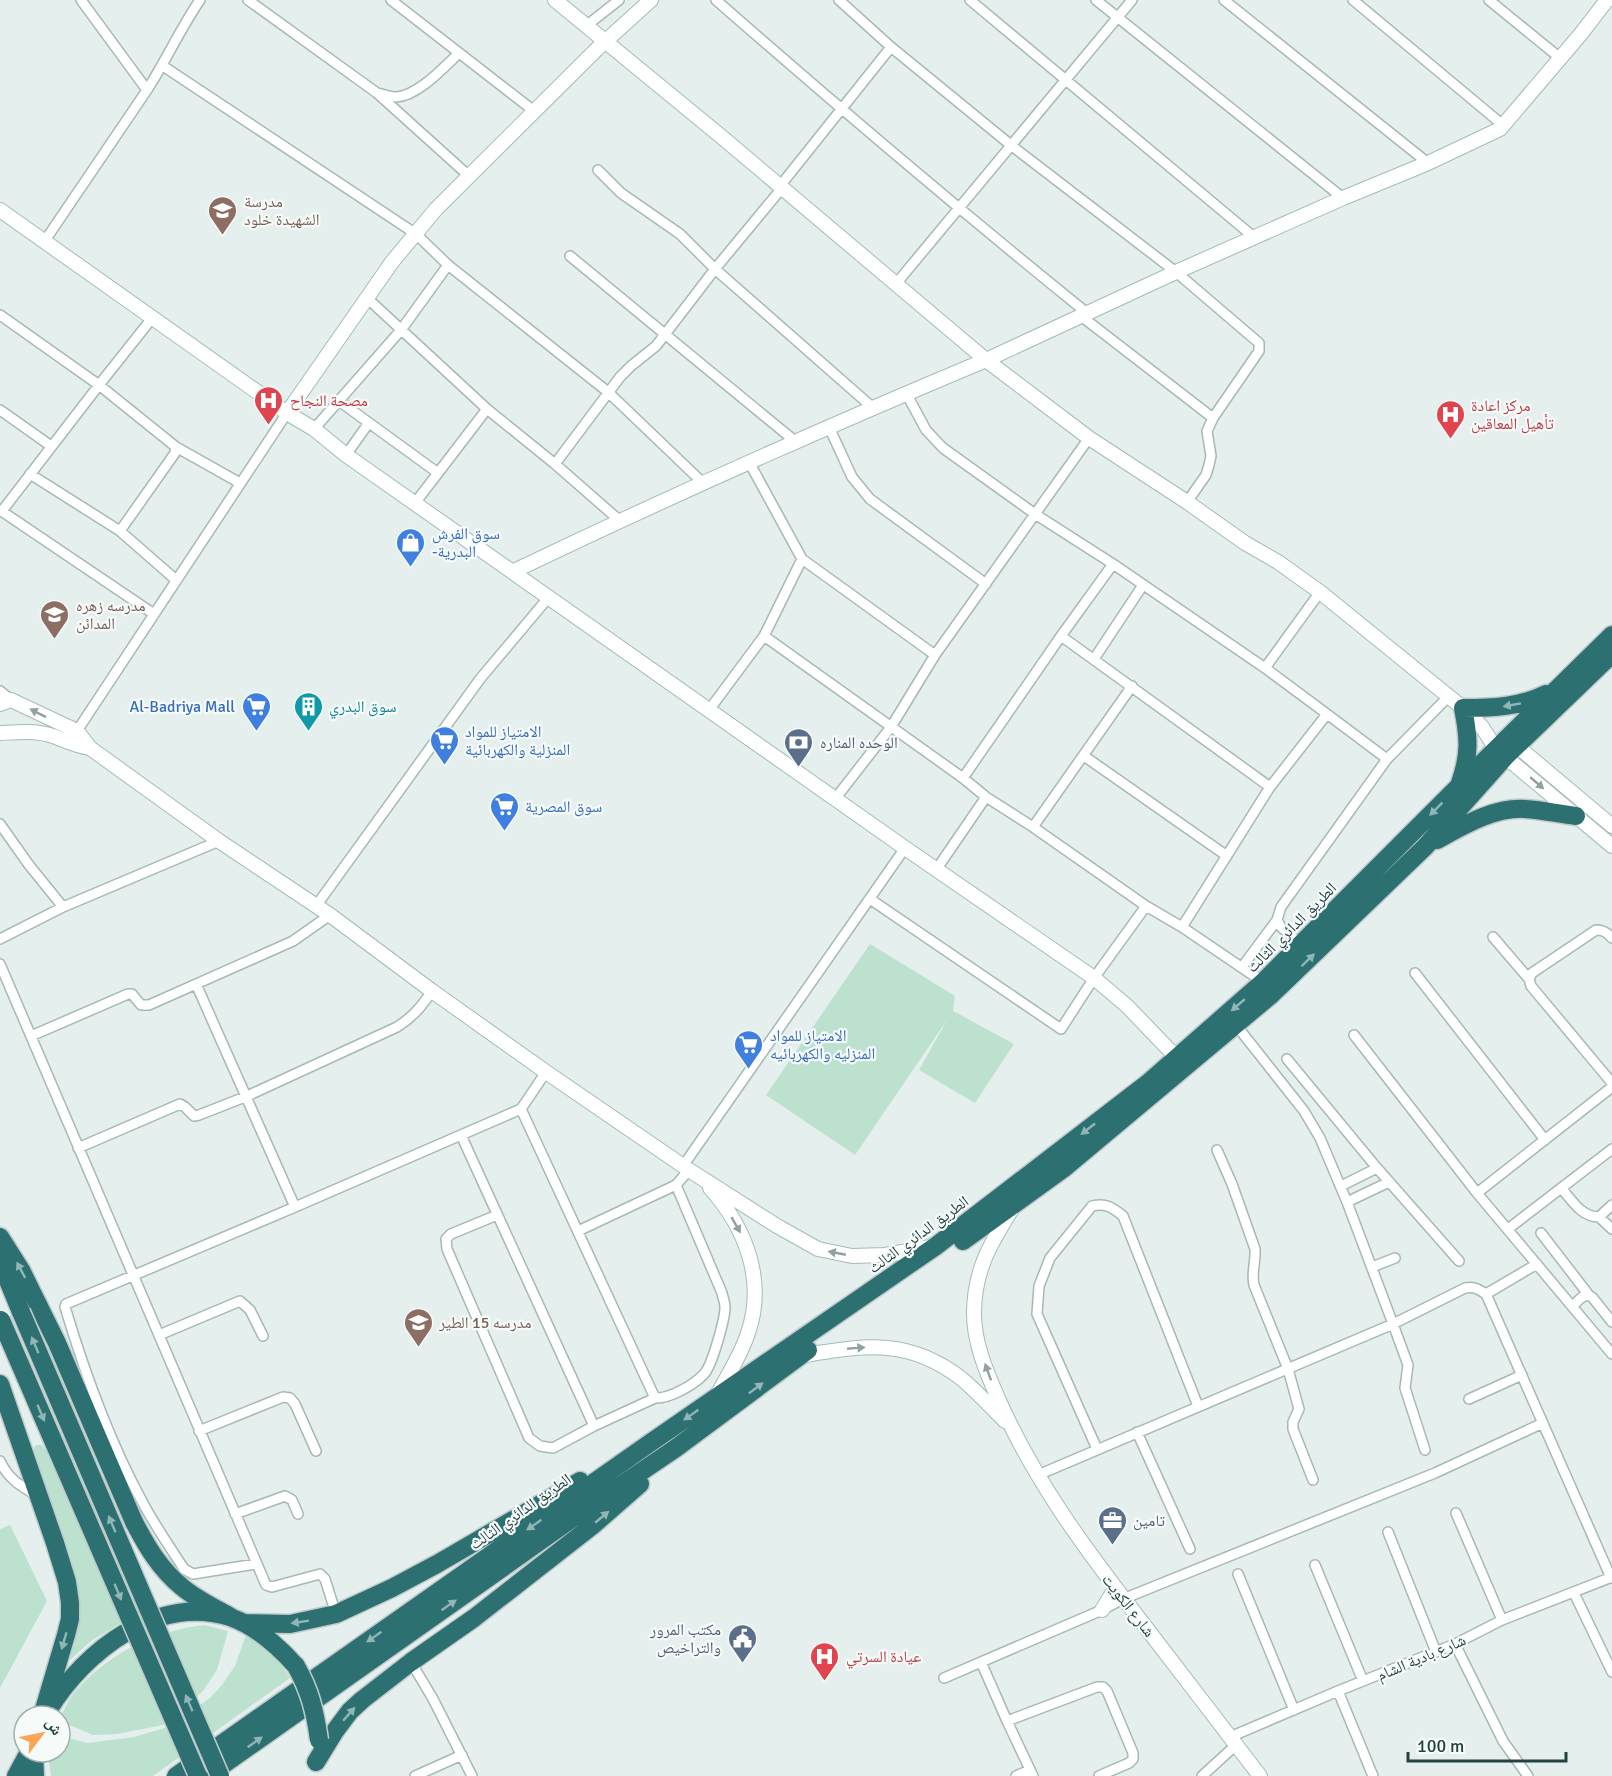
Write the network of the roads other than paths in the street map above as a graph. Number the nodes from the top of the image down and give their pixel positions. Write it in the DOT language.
graph roads {
  1 [pos="81,0"];
  2 [pos="200,0"];
  3 [pos="248,0"];
  4 [pos="391,0"];
  5 [pos="555,0"];
  6 [pos="619,0"];
  7 [pos="651,0"];
  8 [pos="716,0"];
  9 [pos="839,0"];
  10 [pos="970,0"];
  11 [pos="1096,0"];
  12 [pos="1132,0"];
  13 [pos="1353,0"];
  14 [pos="1489,0"];
  15 [pos="1607,0"];
  16 [pos="1231,2"];
  17 [pos="1118,18"];
  18 [pos="586,26"];
  19 [pos="605,41"];
  20 [pos="891,47"];
  21 [pos="459,53"];
  22 [pos="1560,58"];
  23 [pos="163,66"];
  24 [pos="1065,80"];
  25 [pos="147,90"];
  26 [pos="377,93"];
  27 [pos="841,110"];
  28 [pos="534,111"];
  29 [pos="1504,126"];
  30 [pos="1012,146"];
  31 [pos="1428,163"];
  32 [pos="598,170"];
  33 [pos="469,176"];
  34 [pos="781,187"];
  35 [pos="1343,198"];
  36 [pos="958,208"];
  37 [pos="0,210"];
  38 [pos="416,234"];
  39 [pos="1255,238"];
  40 [pos="44,242"];
  41 [pos="570,256"];
  42 [pos="448,265"];
  43 [pos="715,269"];
  44 [pos="1176,272"];
  45 [pos="895,285"];
  46 [pos="367,298"];
  47 [pos="1084,315"];
  48 [pos="0,316"];
  49 [pos="153,317"];
  50 [pos="401,330"];
  51 [pos="664,334"];
  52 [pos="986,360"];
  53 [pos="99,384"];
  54 [pos="608,392"];
  55 [pos="906,393"];
  56 [pos="339,401"];
  57 [pos="872,407"];
  58 [pos="487,409"];
  59 [pos="0,410"];
  60 [pos="287,413"];
  61 [pos="1213,418"];
  62 [pos="368,424"];
  63 [pos="829,428"];
  64 [pos="314,429"];
  65 [pos="1089,438"];
  66 [pos="796,442"];
  67 [pos="51,446"];
  68 [pos="176,447"];
  69 [pos="346,455"];
  70 [pos="749,462"];
  71 [pos="555,464"];
  72 [pos="438,473"];
  73 [pos="30,474"];
  74 [pos="702,482"];
  75 [pos="240,483"];
  76 [pos="1187,502"];
  77 [pos="415,504"];
  78 [pos="1,510"];
  79 [pos="1035,514"];
  80 [pos="619,520"];
  81 [pos="120,531"];
  82 [pos="802,559"];
  83 [pos="1113,564"];
  84 [pos="512,572"];
  85 [pos="176,580"];
  86 [pos="986,584"];
  87 [pos="1143,585"];
  88 [pos="1320,592"];
  89 [pos="548,598"];
  90 [pos="154,614"];
  91 [pos="1612,635"];
  92 [pos="764,636"];
  93 [pos="1061,636"];
  94 [pos="935,654"];
  95 [pos="1612,654"];
  96 [pos="1094,659"];
  97 [pos="1265,668"];
  98 [pos="1132,686"];
  99 [pos="1557,689"];
  100 [pos="1449,696"];
  101 [pos="4,698"];
  102 [pos="1463,708"];
  103 [pos="709,710"];
  104 [pos="1327,714"];
  105 [pos="891,727"];
  106 [pos="0,733"];
  107 [pos="73,737"];
  108 [pos="1506,747"];
  109 [pos="1084,756"];
  110 [pos="1387,759"];
  111 [pos="963,778"];
  112 [pos="1270,787"];
  113 [pos="1458,787"];
  114 [pos="986,797"];
  115 [pos="835,799"];
  116 [pos="1576,816"];
  117 [pos="0,824"];
  118 [pos="1612,826"];
  119 [pos="1033,827"];
  120 [pos="219,841"];
  121 [pos="1612,846"];
  122 [pos="1425,847"];
  123 [pos="905,848"];
  124 [pos="1227,856"];
  125 [pos="936,870"];
  126 [pos="870,899"];
  127 [pos="316,906"];
  128 [pos="1146,906"];
  129 [pos="63,907"];
  130 [pos="330,915"];
  131 [pos="1277,920"];
  132 [pos="1182,927"];
  133 [pos="1493,937"];
  134 [pos="1612,938"];
  135 [pos="0,939"];
  136 [pos="1301,945"];
  137 [pos="0,964"];
  138 [pos="1242,967"];
  139 [pos="1414,972"];
  140 [pos="1094,978"];
  141 [pos="1529,979"];
  142 [pos="1263,982"];
  143 [pos="196,984"];
  144 [pos="432,991"];
  145 [pos="1236,1025"];
  146 [pos="1354,1035"];
  147 [pos="30,1036"];
  148 [pos="1177,1058"];
  149 [pos="1287,1059"];
  150 [pos="546,1072"];
  151 [pos="1612,1085"];
  152 [pos="245,1097"];
  153 [pos="521,1109"];
  154 [pos="461,1135"];
  155 [pos="1545,1140"];
  156 [pos="78,1148"];
  157 [pos="1612,1149"];
  158 [pos="1217,1150"];
  159 [pos="1377,1168"];
  160 [pos="691,1171"];
  161 [pos="1389,1182"];
  162 [pos="676,1185"];
  163 [pos="1341,1186"];
  164 [pos="1561,1188"];
  165 [pos="1477,1193"];
  166 [pos="1018,1200"];
  167 [pos="1347,1202"];
  168 [pos="1612,1204"];
  169 [pos="294,1208"];
  170 [pos="497,1215"];
  171 [pos="1599,1216"];
  172 [pos="1508,1229"];
  173 [pos="1612,1229"];
  174 [pos="578,1231"];
  175 [pos="1541,1233"];
  176 [pos="0,1237"];
  177 [pos="936,1246"];
  178 [pos="1395,1258"];
  179 [pos="0,1261"];
  180 [pos="1459,1261"];
  181 [pos="1537,1264"];
  182 [pos="1372,1267"];
  183 [pos="133,1276"];
  184 [pos="1486,1294"];
  185 [pos="1588,1294"];
  186 [pos="1573,1306"];
  187 [pos="0,1320"];
  188 [pos="1612,1322"];
  189 [pos="1393,1324"];
  190 [pos="159,1335"];
  191 [pos="263,1336"];
  192 [pos="1612,1354"];
  193 [pos="799,1356"];
  194 [pos="1288,1369"];
  195 [pos="1522,1375"];
  196 [pos="0,1384"];
  197 [pos="655,1398"];
  198 [pos="714,1399"];
  199 [pos="1468,1399"];
  200 [pos="1198,1406"];
  201 [pos="1543,1423"];
  202 [pos="594,1426"];
  203 [pos="1010,1426"];
  204 [pos="200,1431"];
  205 [pos="1137,1432"];
  206 [pos="650,1443"];
  207 [pos="676,1448"];
  208 [pos="1097,1449"];
  209 [pos="1425,1450"];
  210 [pos="316,1451"];
  211 [pos="0,1461"];
  212 [pos="1038,1475"];
  213 [pos="1313,1480"];
  214 [pos="38,1496"];
  215 [pos="1456,1513"];
  216 [pos="235,1514"];
  217 [pos="298,1514"];
  218 [pos="1388,1532"];
  219 [pos="1190,1549"];
  220 [pos="256,1564"];
  221 [pos="1315,1565"];
  222 [pos="1238,1574"];
  223 [pos="1612,1577"];
  224 [pos="1574,1593"];
  225 [pos="1119,1594"];
  226 [pos="1102,1610"];
  227 [pos="336,1614"];
  228 [pos="237,1620"];
  229 [pos="1502,1620"];
  230 [pos="1455,1644"];
  231 [pos="1436,1652"];
  232 [pos="411,1662"];
  233 [pos="981,1662"];
  234 [pos="1612,1672"];
  235 [pos="944,1678"];
  236 [pos="1363,1681"];
  237 [pos="1338,1691"];
  238 [pos="46,1704"];
  239 [pos="52,1704"];
  240 [pos="1294,1710"];
  241 [pos="1007,1721"];
  242 [pos="1233,1741"];
  243 [pos="462,1755"];
  244 [pos="314,1769"];
  245 [pos="1031,1773"];
  246 [pos="176,1776"];
  247 [pos="198,1776"];
  248 [pos="207,1776"];
  249 [pos="220,1776"];
  250 [pos="415,1776"];
  251 [pos="472,1776"];
  252 [pos="1016,1776"];
  253 [pos="1099,1776"];
  254 [pos="1202,1776"];
  255 [pos="1260,1776"];
  256 [pos="1373,1776"];
  257 [pos="1528,1776"];
  1 -- 25 [label="street"];
  2 -- 23 [label="street"];
  3 -- 26 [label="street"];
  4 -- 21 [label="street"];
  5 -- 18 [label="street"];
  6 -- 18 [label="street"];
  7 -- 19 [label="street"];
  8 -- 27 [label="street"];
  9 -- 20 [label="street"];
  10 -- 24 [label="street"];
  11 -- 17 [label="street"];
  12 -- 17 [label="street"];
  13 -- 29 [label="street"];
  14 -- 22 [label="street"];
  15 -- 22 [label="street"];
  16 -- 31 [label="street"];
  17 -- 24 [label="street"];
  17 -- 35 [label="street"];
  18 -- 19 [label="street"];
  19 -- 28 [label="street"];
  19 -- 34 [label="street"];
  20 -- 27 [label="street"];
  20 -- 30 [label="street"];
  21 -- 26 [label="street"];
  21 -- 28 [label="street"];
  22 -- 29 [label="street"];
  23 -- 25 [label="street"];
  23 -- 38 [label="street"];
  24 -- 30 [label="street"];
  24 -- 39 [label="street"];
  25 -- 40 [label="street"];
  26 -- 33 [label="street"];
  27 -- 34 [label="street"];
  27 -- 36 [label="street"];
  28 -- 33 [label="street"];
  29 -- 31 [label="street"];
  30 -- 36 [label="street"];
  30 -- 44 [label="street"];
  31 -- 35 [label="street"];
  32 -- 43 [label="street"];
  33 -- 38 [label="street"];
  34 -- 43 [label="street"];
  34 -- 45 [label="street"];
  35 -- 39 [label="street"];
  36 -- 45 [label="street"];
  36 -- 47 [label="street"];
  37 -- 40 [label="street"];
  38 -- 42 [label="street"];
  38 -- 46 [label="street"];
  39 -- 44 [label="street"];
  40 -- 49 [label="street"];
  41 -- 51 [label="street"];
  42 -- 50 [label="street"];
  42 -- 54 [label="street"];
  43 -- 51 [label="street"];
  43 -- 57 [label="street"];
  44 -- 47 [label="street"];
  44 -- 61 [label="street"];
  45 -- 52 [label="street"];
  46 -- 50 [label="street"];
  46 -- 60 [label="street"];
  47 -- 52 [label="street"];
  47 -- 61 [label="street"];
  48 -- 53 [label="street"];
  49 -- 53 [label="street"];
  49 -- 60 [label="street"];
  50 -- 56 [label="street"];
  50 -- 58 [label="street"];
  51 -- 54 [label="street"];
  51 -- 66 [label="street"];
  52 -- 55 [label="street"];
  52 -- 65 [label="street"];
  53 -- 67 [label="street"];
  53 -- 68 [label="street"];
  54 -- 71 [label="street"];
  54 -- 74 [label="street"];
  55 -- 57 [label="street"];
  55 -- 79 [label="street"];
  56 -- 62 [label="street"];
  56 -- 64 [label="street"];
  57 -- 63 [label="street"];
  58 -- 71 [label="street"];
  58 -- 72 [label="street"];
  59 -- 67 [label="street"];
  60 -- 64 [label="street"];
  60 -- 75 [label="street"];
  61 -- 76 [label="street"];
  62 -- 69 [label="street"];
  62 -- 72 [label="street"];
  63 -- 66 [label="street"];
  63 -- 86 [label="street"];
  64 -- 69 [label="street"];
  65 -- 76 [label="street"];
  65 -- 79 [label="street"];
  66 -- 70 [label="street"];
  67 -- 73 [label="street"];
  68 -- 75 [label="street"];
  68 -- 81 [label="street"];
  69 -- 77 [label="street"];
  70 -- 74 [label="street"];
  70 -- 82 [label="street"];
  71 -- 80 [label="street"];
  72 -- 77 [label="street"];
  73 -- 78 [label="street"];
  73 -- 81 [label="street"];
  74 -- 80 [label="street"];
  75 -- 85 [label="street"];
  76 -- 88 [label="street"];
  77 -- 84 [label="street"];
  78 -- 90 [label="street"];
  79 -- 83 [label="street"];
  79 -- 86 [label="street"];
  80 -- 84 [label="street"];
  81 -- 85 [label="street"];
  82 -- 92 [label="street"];
  82 -- 94 [label="street"];
  83 -- 87 [label="street"];
  83 -- 93 [label="street"];
  84 -- 89 [label="street"];
  85 -- 90 [label="street"];
  86 -- 94 [label="street"];
  87 -- 96 [label="street"];
  87 -- 97 [label="street"];
  88 -- 97 [label="street"];
  88 -- 100 [label="street"];
  89 -- 103 [label="street"];
  89 -- 127 [label="street"];
  90 -- 107 [label="street"];
  91 -- 99 [label="highway, الطريق الدائري الثالث"];
  92 -- 103 [label="street"];
  92 -- 105 [label="street"];
  93 -- 96 [label="street"];
  93 -- 111 [label="street"];
  94 -- 105 [label="street"];
  95 -- 108 [label="highway, الطريق الدائري الثالث"];
  96 -- 98 [label="street"];
  97 -- 104 [label="street"];
  98 -- 109 [label="street"];
  98 -- 112 [label="street"];
  99 -- 102 [label="highway, one-way"];
  99 -- 108 [label="highway, الطريق الدائري الثالث"];
  100 -- 102 [label="street"];
  100 -- 110 [label="street"];
  107 -- 101 [label="street, one-way"];
  102 -- 108 [label="street"];
  102 -- 113 [label="highway"];
  103 -- 115 [label="street"];
  104 -- 110 [label="street"];
  104 -- 112 [label="street"];
  105 -- 111 [label="street"];
  105 -- 115 [label="street"];
  106 -- 107 [label="street"];
  107 -- 120 [label="street"];
  108 -- 113 [label="highway, الطريق الدائري الثالث"];
  108 -- 116 [label="street, one-way"];
  108 -- 118 [label="street"];
  108 -- 122 [label="highway, الطريق الدائري الثالث"];
  109 -- 119 [label="street"];
  109 -- 124 [label="street"];
  110 -- 131 [label="street"];
  111 -- 114 [label="street"];
  112 -- 124 [label="street"];
  113 -- 136 [label="highway, الطريق الدائري الثالث, one-way"];
  114 -- 119 [label="street"];
  114 -- 125 [label="street"];
  115 -- 123 [label="street"];
  116 -- 121 [label="street"];
  116 -- 122 [label="highway"];
  117 -- 129 [label="street"];
  119 -- 128 [label="street"];
  120 -- 127 [label="street"];
  120 -- 129 [label="street"];
  145 -- 122 [label="highway, الطريق الدائري الثالث, one-way"];
  123 -- 125 [label="street"];
  123 -- 126 [label="street"];
  124 -- 132 [label="street"];
  125 -- 140 [label="street"];
  126 -- 140 [label="street"];
  126 -- 160 [label="street"];
  127 -- 130 [label="street"];
  128 -- 132 [label="street"];
  128 -- 140 [label="street"];
  129 -- 135 [label="street"];
  130 -- 143 [label="street"];
  130 -- 144 [label="street"];
  131 -- 136 [label="street"];
  131 -- 138 [label="street"];
  132 -- 138 [label="street"];
  133 -- 141 [label="street"];
  134 -- 141 [label="street"];
  136 -- 142 [label="highway, الطريق الدائري الثالث"];
  137 -- 147 [label="street"];
  138 -- 142 [label="street"];
  139 -- 155 [label="street"];
  140 -- 148 [label="street"];
  141 -- 151 [label="street"];
  142 -- 148 [label="highway, الطريق الدائري الثالث, one-way"];
  143 -- 147 [label="street"];
  143 -- 152 [label="street"];
  144 -- 150 [label="street"];
  144 -- 152 [label="street"];
  145 -- 163 [label="street"];
  145 -- 166 [label="highway, الطريق الدائري الثالث"];
  146 -- 165 [label="street"];
  147 -- 156 [label="street"];
  148 -- 177 [label="highway, الطريق الدائري الثالث, one-way"];
  149 -- 159 [label="street"];
  150 -- 153 [label="street"];
  150 -- 160 [label="street"];
  151 -- 155 [label="street"];
  152 -- 156 [label="street"];
  152 -- 169 [label="street"];
  153 -- 154 [label="street"];
  153 -- 174 [label="street"];
  154 -- 169 [label="street"];
  154 -- 170 [label="street"];
  155 -- 165 [label="street"];
  156 -- 183 [label="street"];
  157 -- 164 [label="street"];
  158 -- 194 [label="street"];
  159 -- 161 [label="street"];
  159 -- 163 [label="street"];
  160 -- 162 [label="street"];
  177 -- 160 [label="street, one-way"];
  160 -- 198 [label="street, one-way"];
  161 -- 167 [label="street"];
  161 -- 180 [label="street"];
  162 -- 174 [label="street"];
  162 -- 197 [label="street"];
  163 -- 167 [label="street"];
  164 -- 171 [label="street"];
  164 -- 172 [label="street"];
  165 -- 172 [label="street"];
  166 -- 193 [label="highway, الطريق الدائري الثالث"];
  203 -- 166 [label="street, شارع الكويت, one-way"];
  167 -- 182 [label="street"];
  168 -- 171 [label="street"];
  169 -- 183 [label="street"];
  170 -- 202 [label="street"];
  170 -- 202 [label="street"];
  171 -- 173 [label="street"];
  172 -- 181 [label="street"];
  174 -- 197 [label="street"];
  175 -- 185 [label="street"];
  228 -- 176 [label="highway, one-way"];
  177 -- 198 [label="highway, الطريق الدائري الثالث"];
  178 -- 182 [label="street"];
  249 -- 179 [label="highway, one-way, bridge"];
  181 -- 184 [label="street"];
  181 -- 186 [label="street"];
  182 -- 189 [label="street"];
  183 -- 190 [label="street"];
  183 -- 220 [label="street"];
  184 -- 189 [label="street"];
  184 -- 195 [label="street"];
  185 -- 186 [label="street"];
  185 -- 188 [label="street"];
  186 -- 192 [label="street"];
  187 -- 247 [label="highway, one-way, bridge"];
  189 -- 194 [label="street"];
  189 -- 209 [label="street"];
  190 -- 191 [label="street"];
  190 -- 204 [label="street"];
  193 -- 203 [label="street, شارع الكويت, one-way"];
  207 -- 193 [label="highway, الطريق الدائري الثالث, one-way"];
  194 -- 200 [label="street"];
  194 -- 213 [label="street"];
  195 -- 199 [label="street"];
  195 -- 201 [label="street"];
  196 -- 214 [label="highway"];
  197 -- 202 [label="street"];
  198 -- 206 [label="highway, الطريق الدائري الثالث, one-way"];
  200 -- 205 [label="street"];
  200 -- 208 [label="street"];
  201 -- 223 [label="street"];
  201 -- 225 [label="street"];
  203 -- 212 [label="street, شارع الكويت"];
  204 -- 210 [label="street"];
  204 -- 216 [label="street"];
  205 -- 208 [label="street"];
  205 -- 219 [label="street"];
  206 -- 227 [label="highway"];
  206 -- 246 [label="highway, الطريق الدائري الثالث, one-way"];
  232 -- 207 [label="highway, one-way"];
  248 -- 207 [label="highway, الطريق الدائري الثالث, one-way"];
  208 -- 212 [label="street"];
  211 -- 214 [label="street"];
  212 -- 225 [label="street, شارع الكويت"];
  214 -- 238 [label="highway, one-way"];
  215 -- 229 [label="street"];
  216 -- 217 [label="street"];
  216 -- 220 [label="street"];
  218 -- 231 [label="street"];
  220 -- 227 [label="street"];
  221 -- 236 [label="street"];
  222 -- 240 [label="street"];
  223 -- 224 [label="street, شارع بادية الشام"];
  224 -- 229 [label="street, شارع بادية الشام"];
  224 -- 234 [label="street"];
  225 -- 226 [label="street"];
  225 -- 242 [label="street, شارع الكويت"];
  226 -- 233 [label="street"];
  227 -- 228 [label="highway, one-way"];
  228 -- 239 [label="highway"];
  228 -- 244 [label="highway, bridge"];
  229 -- 230 [label="street, شارع بادية الشام"];
  230 -- 231 [label="street, شارع بادية الشام"];
  230 -- 257 [label="street"];
  231 -- 236 [label="street, شارع بادية الشام"];
  232 -- 243 [label="street"];
  244 -- 232 [label="highway, one-way"];
  233 -- 235 [label="street"];
  233 -- 241 [label="street"];
  236 -- 237 [label="street, شارع بادية الشام"];
  237 -- 240 [label="street, شارع بادية الشام"];
  237 -- 256 [label="street"];
  240 -- 242 [label="street, شارع بادية الشام"];
  241 -- 245 [label="street"];
  241 -- 253 [label="street"];
  242 -- 254 [label="street, شارع بادية الشام"];
  242 -- 255 [label="street, شارع الكويت"];
  243 -- 250 [label="street"];
  243 -- 251 [label="street"];
  245 -- 252 [label="street"];
}
